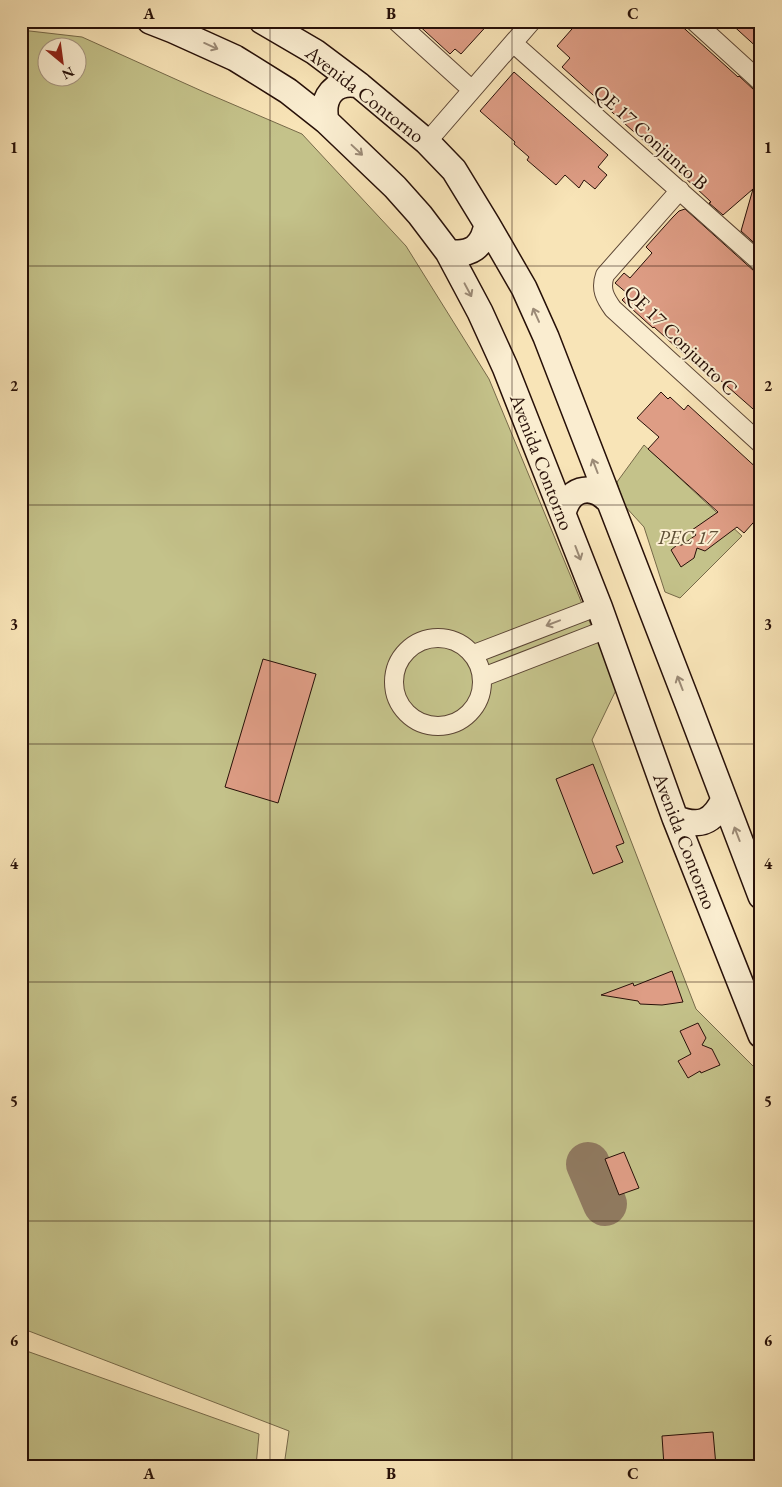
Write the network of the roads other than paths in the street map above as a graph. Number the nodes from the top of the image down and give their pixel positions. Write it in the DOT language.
graph roads {
  1 [pos="150,21"];
  2 [pos="262,21"];
  3 [pos="396,21"];
  4 [pos="532,21"];
  5 [pos="694,21"];
  6 [pos="513,43"];
  7 [pos="761,82"];
  8 [pos="359,85"];
  9 [pos="472,90"];
  10 [pos="326,121"];
  11 [pos="427,142"];
  12 [pos="680,190"];
  13 [pos="487,224"];
  14 [pos="448,252"];
  15 [pos="761,263"];
  16 [pos="761,444"];
  17 [pos="608,500"];
  18 [pos="563,514"];
  19 [pos="599,606"];
  20 [pos="607,629"];
  21 [pos="474,654"];
  22 [pos="483,677"];
  23 [pos="724,799"];
  24 [pos="675,818"];
  25 [pos="761,896"];
  26 [pos="761,1035"];
  1 -- 10 [label="main road, Avenida Contorno, one-way"];
  2 -- 8 [label="main road, Avenida Contorno"];
  3 -- 9 [label="street"];
  4 -- 6 [label="street"];
  5 -- 7 [label="street"];
  6 -- 9 [label="street"];
  6 -- 12 [label="street, QE 17 Conjunto B"];
  8 -- 10 [label="main road"];
  8 -- 11 [label="main road, Avenida Contorno"];
  9 -- 11 [label="street"];
  10 -- 14 [label="main road, Avenida Contorno, one-way"];
  11 -- 13 [label="main road, Avenida Contorno"];
  12 -- 15 [label="street, QE 17 Conjunto B"];
  12 -- 16 [label="street, QE 17 Conjunto C"];
  13 -- 14 [label="main road"];
  17 -- 13 [label="main road, Avenida Contorno, one-way"];
  14 -- 18 [label="main road, Avenida Contorno, one-way"];
  17 -- 18 [label="main road"];
  23 -- 17 [label="main road, Avenida Contorno, one-way"];
  18 -- 19 [label="main road, Avenida Contorno, one-way"];
  19 -- 20 [label="main road, Avenida Contorno"];
  19 -- 21 [label="street, one-way"];
  20 -- 22 [label="street"];
  20 -- 24 [label="main road, Avenida Contorno"];
  21 -- 22 [label="street"];
  21 -- 22 [label="street"];
  23 -- 24 [label="main road"];
  25 -- 23 [label="main road, Avenida Contorno, one-way"];
  24 -- 26 [label="main road, Avenida Contorno"];
}
